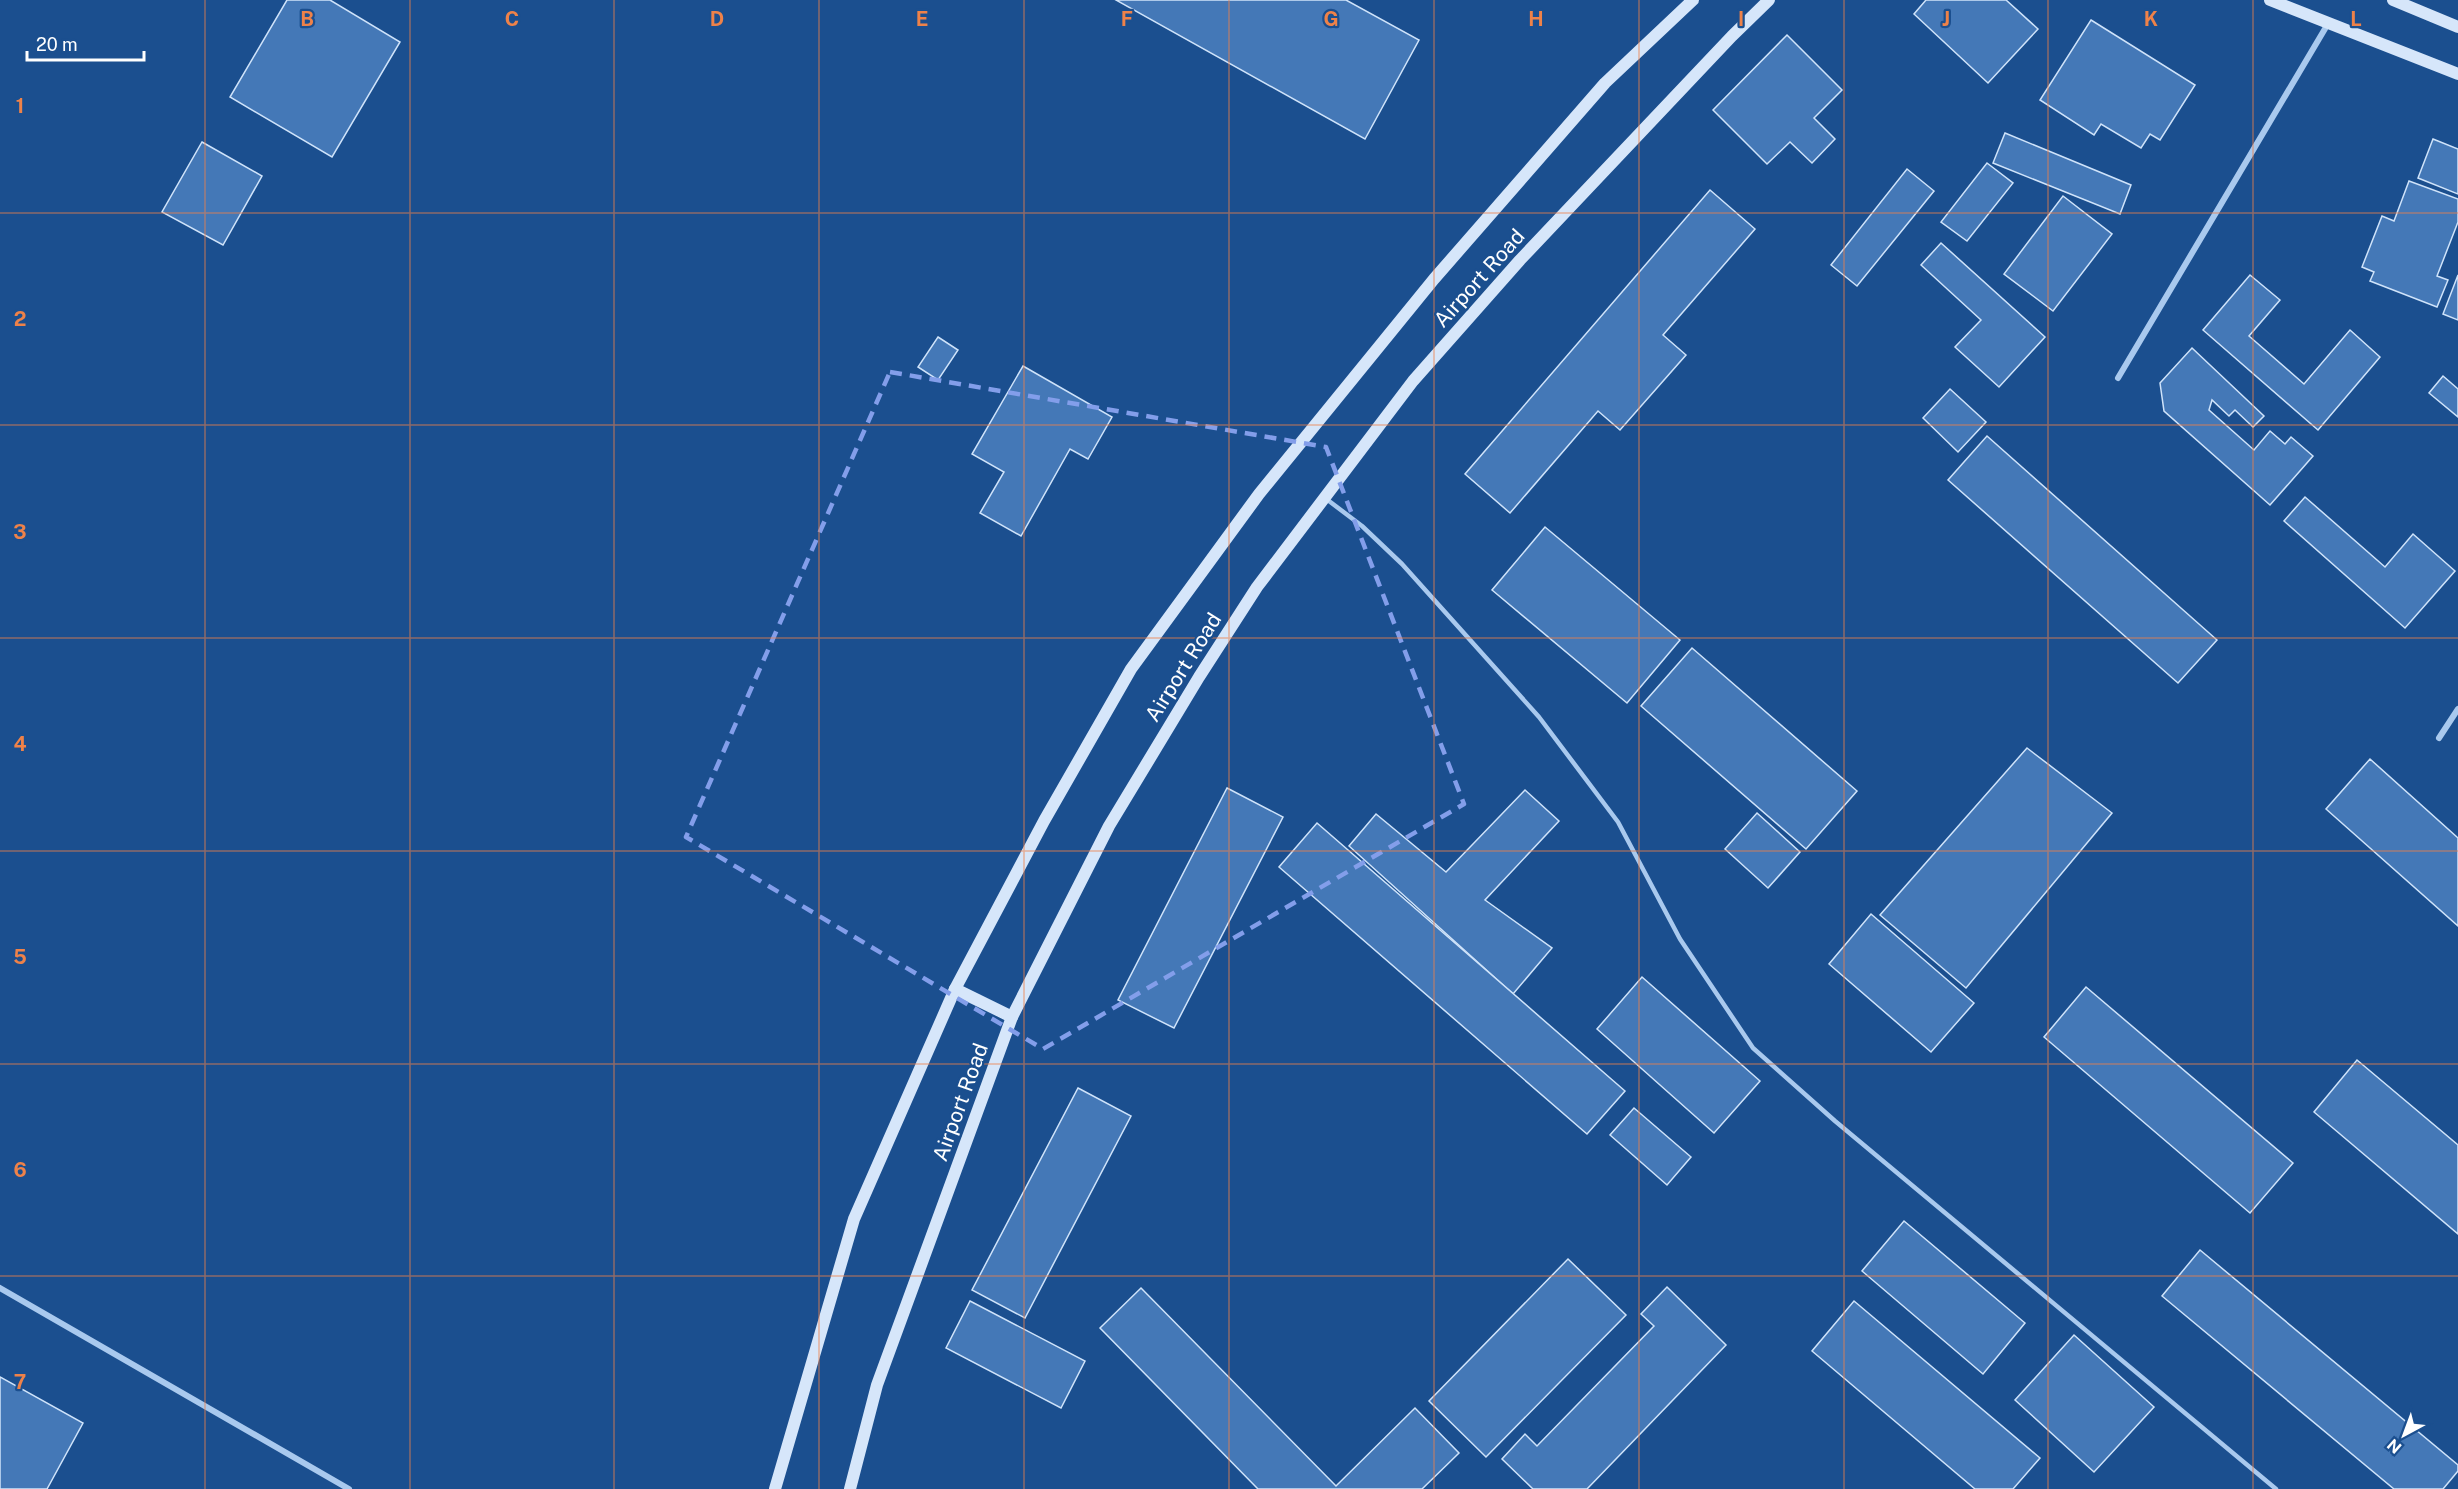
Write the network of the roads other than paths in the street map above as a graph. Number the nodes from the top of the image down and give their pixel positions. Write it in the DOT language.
graph roads {
  1 [pos="1693,0"];
  2 [pos="1769,0"];
  3 [pos="2270,0"];
  4 [pos="2393,0"];
  5 [pos="2330,22"];
  6 [pos="2458,27"];
  7 [pos="2458,74"];
  8 [pos="2118,378"];
  9 [pos="1325,497"];
  10 [pos="2458,709"];
  11 [pos="2439,738"];
  12 [pos="955,989"];
  13 [pos="1012,1017"];
  14 [pos="0,1288"];
  15 [pos="349,1489"];
  16 [pos="775,1489"];
  17 [pos="850,1489"];
  18 [pos="2277,1489"];
  1 -- 12 [label="main road, Airport Road"];
  2 -- 9 [label="main road, Airport Road"];
  3 -- 5 [label="main road"];
  4 -- 6 [label="main road"];
  5 -- 7 [label="main road"];
  5 -- 8 [label="street"];
  9 -- 13 [label="main road, Airport Road"];
  9 -- 18 [label="lane"];
  10 -- 11 [label="street"];
  12 -- 13 [label="main road"];
  12 -- 16 [label="main road, Airport Road"];
  13 -- 17 [label="main road, Airport Road"];
  14 -- 15 [label="street"];
}
